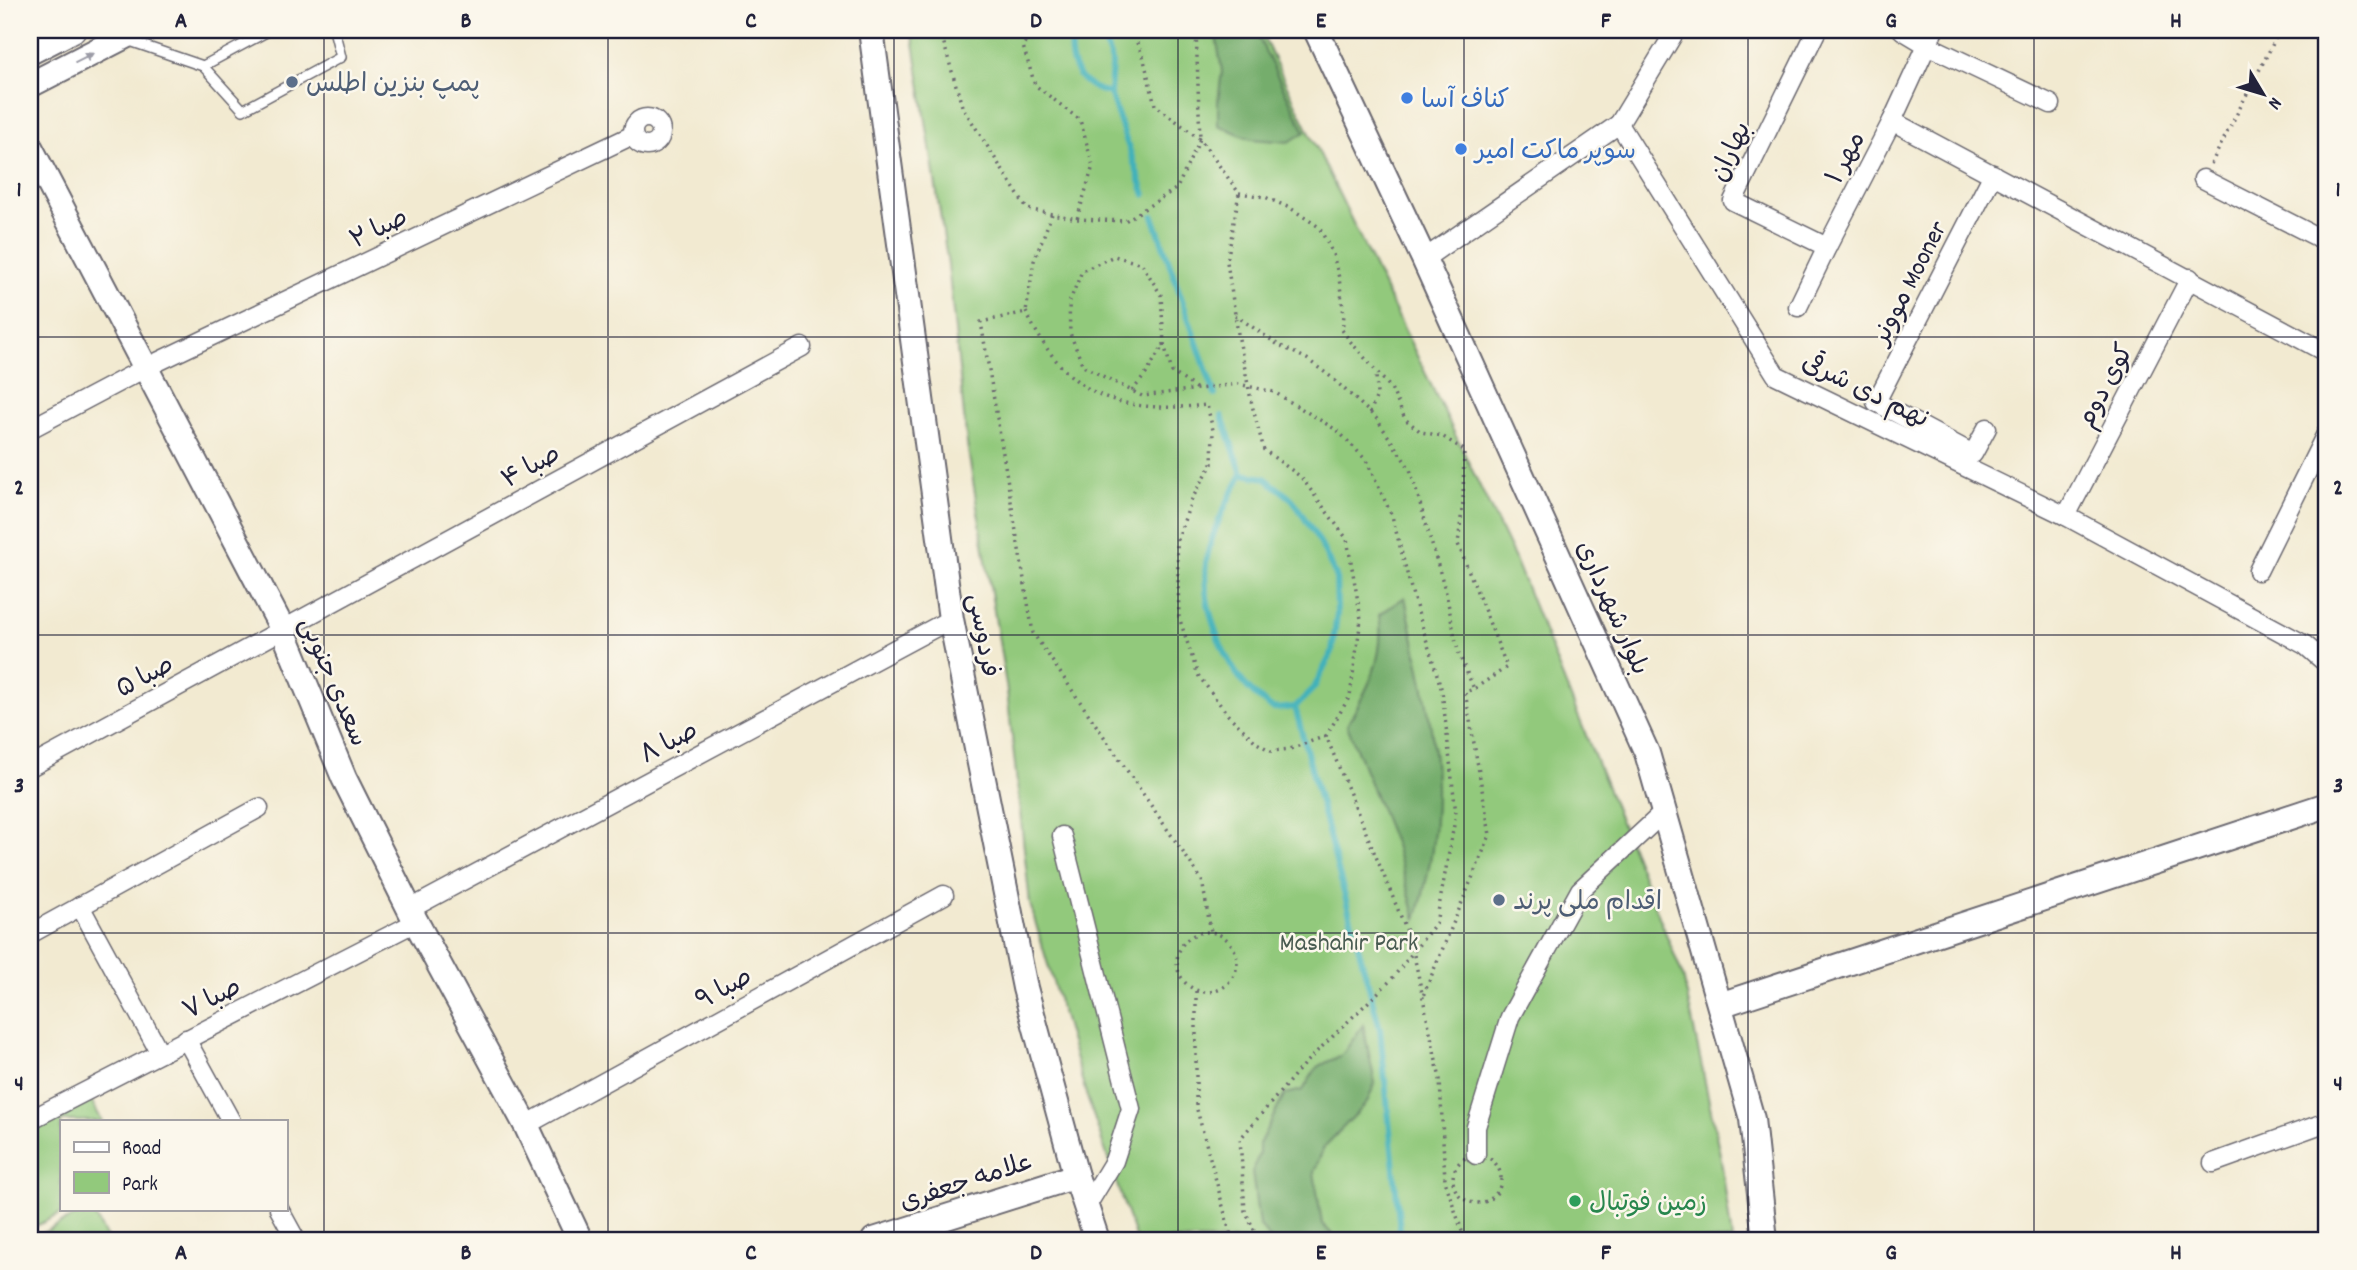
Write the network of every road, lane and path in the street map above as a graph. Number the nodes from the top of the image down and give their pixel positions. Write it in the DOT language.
graph roads {
  1 [pos="73,30"];
  2 [pos="270,30"];
  3 [pos="334,30"];
  4 [pos="871,30"];
  5 [pos="940,30"];
  6 [pos="1032,30"];
  7 [pos="1131,30"];
  8 [pos="1196,30"];
  9 [pos="1316,30"];
  10 [pos="1675,30"];
  11 [pos="1817,30"];
  12 [pos="1902,30"];
  13 [pos="2280,30"];
  14 [pos="130,34"];
  15 [pos="1931,37"];
  16 [pos="30,52"];
  17 [pos="203,65"];
  18 [pos="30,85"];
  19 [pos="2051,104"];
  20 [pos="1892,121"];
  21 [pos="1619,124"];
  22 [pos="633,135"];
  23 [pos="1200,139"];
  24 [pos="30,147"];
  25 [pos="1993,174"];
  26 [pos="2203,179"];
  27 [pos="1239,193"];
  28 [pos="1052,214"];
  29 [pos="1077,219"];
  30 [pos="2327,242"];
  31 [pos="1827,247"];
  32 [pos="1424,259"];
  33 [pos="2190,278"];
  34 [pos="1798,307"];
  35 [pos="1026,312"];
  36 [pos="1235,314"];
  37 [pos="1164,344"];
  38 [pos="802,347"];
  39 [pos="2327,353"];
  40 [pos="147,368"];
  41 [pos="1376,372"];
  42 [pos="1248,386"];
  43 [pos="1199,390"];
  44 [pos="1132,391"];
  45 [pos="1370,413"];
  46 [pos="1987,428"];
  47 [pos="30,429"];
  48 [pos="2327,432"];
  49 [pos="2066,516"];
  50 [pos="2258,571"];
  51 [pos="951,619"];
  52 [pos="283,630"];
  53 [pos="2327,664"];
  54 [pos="1474,689"];
  55 [pos="1326,736"];
  56 [pos="30,767"];
  57 [pos="2327,806"];
  58 [pos="259,808"];
  59 [pos="1664,811"];
  60 [pos="1062,836"];
  61 [pos="944,895"];
  62 [pos="80,906"];
  63 [pos="413,915"];
  64 [pos="1211,932"];
  65 [pos="30,934"];
  66 [pos="1413,952"];
  67 [pos="1196,990"];
  68 [pos="1423,996"];
  69 [pos="1720,1005"];
  70 [pos="186,1040"];
  71 [pos="160,1053"];
  72 [pos="30,1120"];
  73 [pos="230,1120"];
  74 [pos="2327,1122"];
  75 [pos="526,1125"];
  76 [pos="1476,1155"];
  77 [pos="2213,1163"];
  78 [pos="1076,1175"];
  79 [pos="1445,1176"];
  80 [pos="1454,1185"];
  81 [pos="1086,1207"];
  82 [pos="280,1210"];
  83 [pos="296,1240"];
  84 [pos="580,1240"];
  85 [pos="874,1240"];
  86 [pos="1097,1240"];
  87 [pos="1232,1240"];
  88 [pos="1259,1240"];
  89 [pos="1465,1240"];
  90 [pos="1765,1240"];
  1 -- 16 [label="street"];
  2 -- 17 [label="lane"];
  3 -- 17 [label="lane"];
  4 -- 51 [label="street, فردوسی"];
  5 -- 28 [label="path"];
  6 -- 29 [label="path"];
  7 -- 23 [label="path"];
  8 -- 23 [label="path"];
  9 -- 32 [label="street, بلوار شهرداری"];
  10 -- 21 [label="street"];
  11 -- 31 [label="street, بهاران"];
  12 -- 15 [label="street"];
  13 -- 26 [label="path"];
  14 -- 17 [label="lane"];
  18 -- 14 [label="street, one-way"];
  15 -- 19 [label="street"];
  15 -- 20 [label="street, مهر ۱"];
  20 -- 25 [label="street"];
  20 -- 31 [label="street, مهر ۱"];
  21 -- 32 [label="street"];
  21 -- 49 [label="street, نهم دی شرقی"];
  22 -- 40 [label="street, صبا ۲"];
  23 -- 27 [label="path"];
  23 -- 29 [label="path"];
  24 -- 40 [label="street, سعدی جنوبی"];
  25 -- 33 [label="street"];
  25 -- 46 [label="street, موونر Mooner"];
  26 -- 30 [label="street"];
  27 -- 36 [label="path"];
  27 -- 41 [label="path"];
  28 -- 29 [label="path"];
  28 -- 35 [label="path"];
  31 -- 34 [label="street, مهر ۱"];
  32 -- 59 [label="street, بلوار شهرداری"];
  33 -- 39 [label="street"];
  33 -- 49 [label="street, کوی دوم"];
  35 -- 55 [label="path"];
  35 -- 64 [label="path"];
  36 -- 42 [label="path"];
  36 -- 45 [label="path"];
  37 -- 43 [label="path"];
  37 -- 44 [label="path"];
  37 -- 44 [label="path"];
  38 -- 52 [label="street, صبا ۴"];
  40 -- 47 [label="street, صبا ۲"];
  40 -- 52 [label="street, سعدی جنوبی"];
  41 -- 45 [label="path"];
  41 -- 54 [label="path"];
  42 -- 43 [label="path"];
  42 -- 55 [label="path"];
  42 -- 66 [label="path"];
  43 -- 44 [label="path"];
  45 -- 54 [label="path"];
  48 -- 50 [label="street"];
  49 -- 53 [label="street, نهم دی شرقی"];
  51 -- 63 [label="street, صبا ۸"];
  51 -- 78 [label="street, فردوسی"];
  52 -- 56 [label="street, صبا ۵"];
  52 -- 63 [label="street, سعدی جنوبی"];
  54 -- 68 [label="path"];
  55 -- 66 [label="path"];
  57 -- 69 [label="street"];
  58 -- 62 [label="street"];
  59 -- 69 [label="street, بلوار شهرداری"];
  59 -- 76 [label="street"];
  60 -- 81 [label="street"];
  61 -- 75 [label="street, صبا ۹"];
  62 -- 65 [label="street"];
  62 -- 71 [label="street"];
  63 -- 70 [label="street, صبا ۷"];
  63 -- 75 [label="street, سعدی جنوبی"];
  64 -- 67 [label="path"];
  64 -- 67 [label="path"];
  66 -- 68 [label="path"];
  66 -- 88 [label="path"];
  67 -- 87 [label="path"];
  68 -- 79 [label="path"];
  69 -- 90 [label="street, بلوار شهرداری"];
  70 -- 71 [label="street, صبا ۷"];
  70 -- 73 [label="street"];
  71 -- 72 [label="street, صبا ۷"];
  74 -- 77 [label="street"];
  75 -- 84 [label="street, سعدی جنوبی"];
  76 -- 80 [label="path"];
  76 -- 80 [label="path"];
  78 -- 81 [label="street, فردوسی"];
  78 -- 85 [label="street, علامه جعفری"];
  79 -- 80 [label="path"];
  79 -- 89 [label="path"];
  81 -- 86 [label="street, فردوسی"];
  82 -- 83 [label="street"];
}
